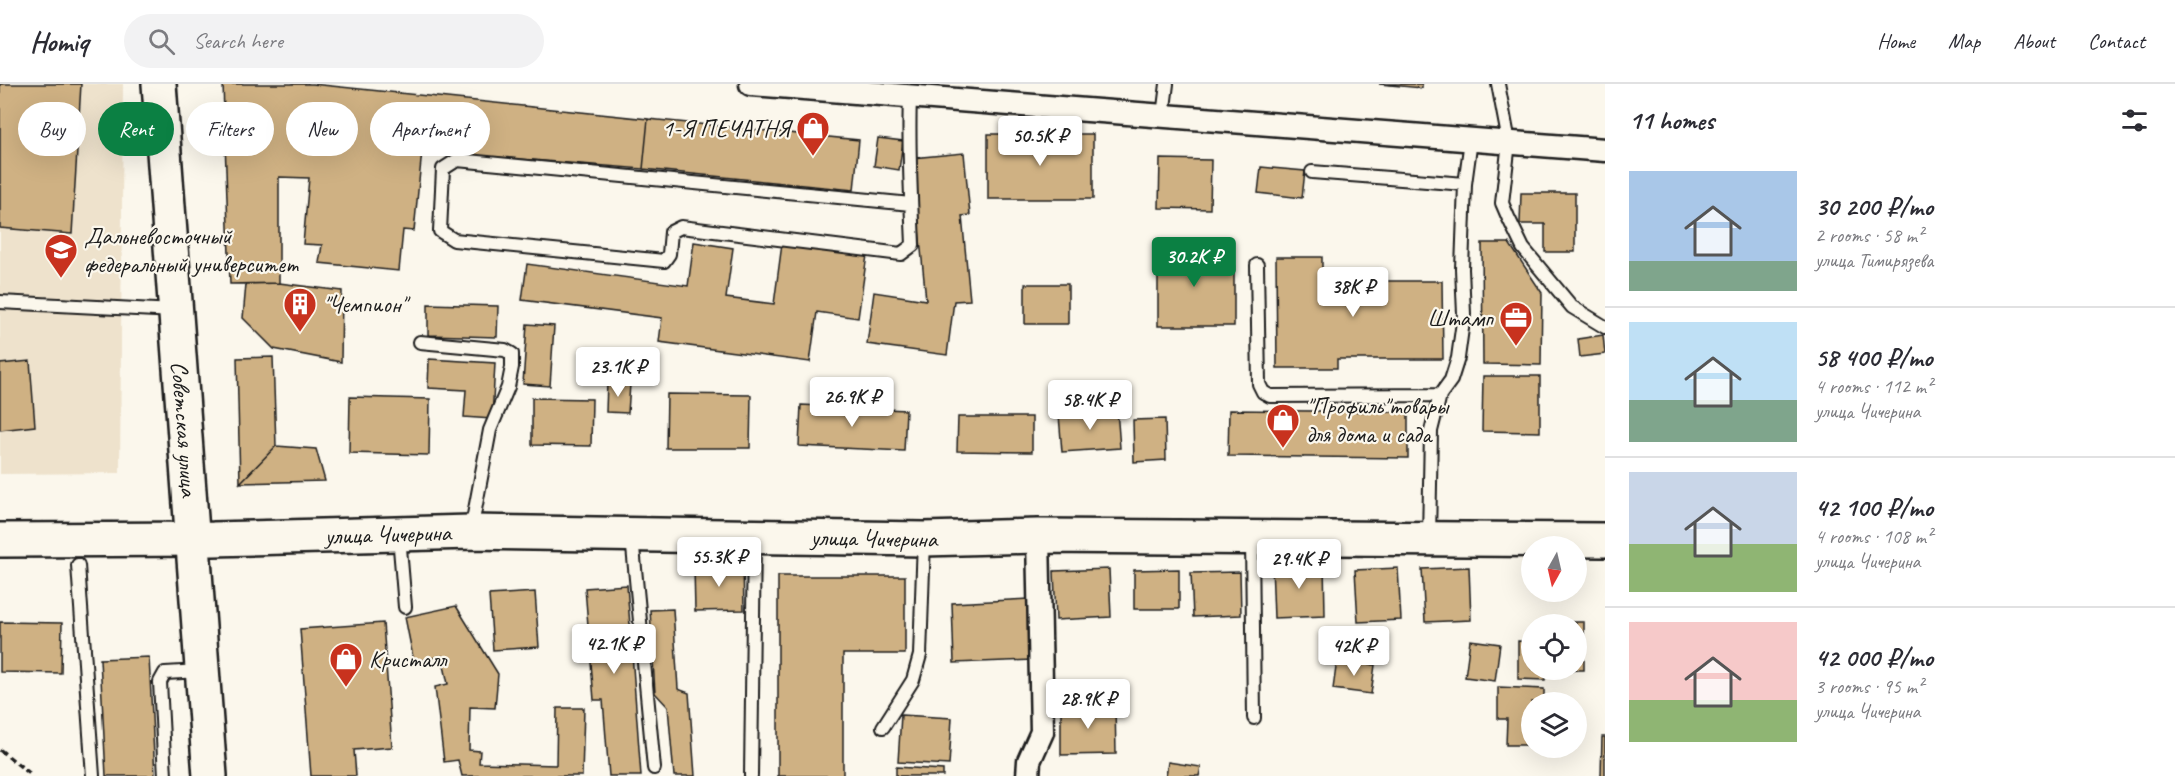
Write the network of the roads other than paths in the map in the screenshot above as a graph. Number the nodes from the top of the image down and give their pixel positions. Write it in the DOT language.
graph roads {
  1 [pos="159,84"];
  2 [pos="751,84"];
  3 [pos="1167,84"];
  4 [pos="1498,84"];
  5 [pos="910,98"];
  6 [pos="1163,116"];
  7 [pos="1471,140"];
  8 [pos="1509,142"];
  9 [pos="1605,150"];
  10 [pos="1312,171"];
  11 [pos="1465,184"];
  12 [pos="911,204"];
  13 [pos="1257,265"];
  14 [pos="0,302"];
  15 [pos="175,311"];
  16 [pos="1605,327"];
  17 [pos="420,342"];
  18 [pos="1440,394"];
  19 [pos="471,532"];
  20 [pos="399,535"];
  21 [pos="754,535"];
  22 [pos="632,536"];
  23 [pos="1038,536"];
  24 [pos="192,539"];
  25 [pos="924,539"];
  26 [pos="1252,539"];
  27 [pos="1429,539"];
  28 [pos="0,540"];
  29 [pos="1605,540"];
  30 [pos="78,565"];
  31 [pos="405,607"];
  32 [pos="201,671"];
  33 [pos="1254,718"];
  34 [pos="883,726"];
  35 [pos="654,768"];
  36 [pos="93,776"];
  37 [pos="165,776"];
  38 [pos="210,776"];
  39 [pos="751,776"];
  40 [pos="1028,776"];
  1 -- 15 [label="main road, Советская улица"];
  2 -- 5 [label="street"];
  3 -- 6 [label="lane"];
  4 -- 8 [label="lane"];
  5 -- 6 [label="street"];
  5 -- 12 [label="lane"];
  6 -- 7 [label="street"];
  7 -- 8 [label="street"];
  7 -- 11 [label="lane"];
  8 -- 9 [label="street"];
  8 -- 16 [label="lane"];
  10 -- 11 [label="lane"];
  11 -- 18 [label="lane"];
  12 -- 12 [label="lane"];
  13 -- 18 [label="lane"];
  14 -- 15 [label="lane"];
  15 -- 24 [label="main road, Советская улица"];
  17 -- 19 [label="lane"];
  18 -- 27 [label="lane"];
  19 -- 20 [label="main road, улица Чичерина"];
  19 -- 22 [label="main road, улица Чичерина"];
  20 -- 24 [label="main road, улица Чичерина"];
  20 -- 31 [label="lane"];
  21 -- 22 [label="main road, улица Чичерина"];
  21 -- 25 [label="main road, улица Чичерина"];
  21 -- 39 [label="lane"];
  22 -- 35 [label="lane"];
  23 -- 25 [label="main road, улица Чичерина"];
  23 -- 26 [label="main road, улица Чичерина"];
  23 -- 40 [label="street"];
  24 -- 28 [label="main road, улица Чичерина"];
  24 -- 32 [label="main road, Советская улица"];
  25 -- 34 [label="lane"];
  26 -- 27 [label="main road, улица Чичерина"];
  26 -- 33 [label="lane"];
  27 -- 29 [label="main road, улица Чичерина"];
  30 -- 36 [label="lane"];
  32 -- 37 [label="lane"];
  32 -- 38 [label="main road, Советская улица"];
}
